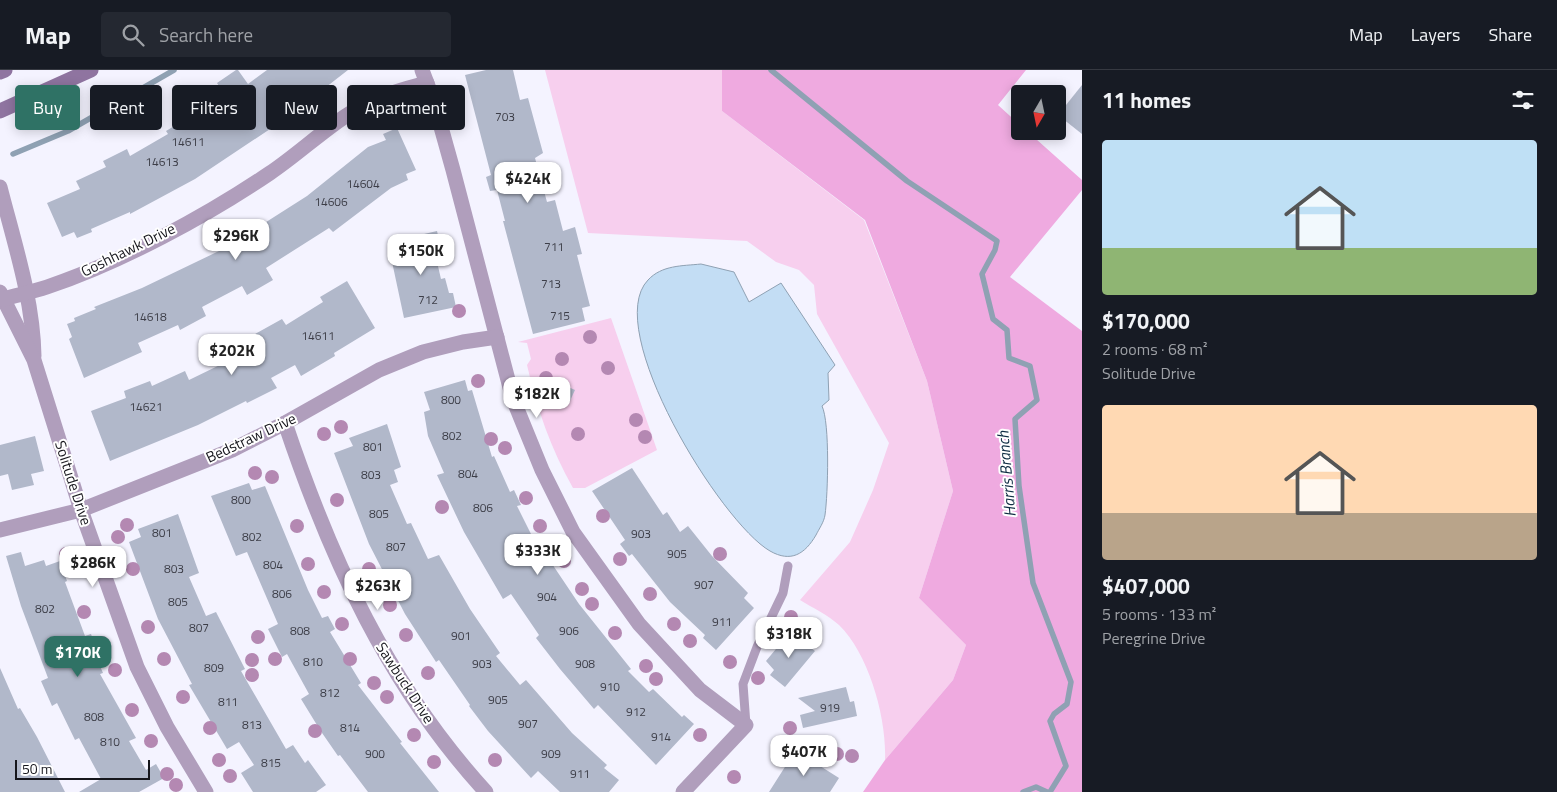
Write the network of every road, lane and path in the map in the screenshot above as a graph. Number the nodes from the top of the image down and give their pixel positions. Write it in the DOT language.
graph roads {
  1 [pos="5,70"];
  2 [pos="91,70"];
  3 [pos="0,72"];
  4 [pos="425,76"];
  5 [pos="0,111"];
  6 [pos="0,187"];
  7 [pos="25,292"];
  8 [pos="1,297"];
  9 [pos="497,337"];
  10 [pos="34,360"];
  11 [pos="285,423"];
  12 [pos="81,510"];
  13 [pos="0,530"];
  14 [pos="788,566"];
  15 [pos="746,725"];
  16 [pos="206,792"];
  17 [pos="486,792"];
  18 [pos="683,792"];
  1 -- 3 [label="main road"];
  2 -- 5 [label="main road"];
  4 -- 7 [label="street, Goshhawk Drive"];
  4 -- 9 [label="street"];
  6 -- 7 [label="street, Solitude Drive"];
  7 -- 8 [label="street, Goshhawk Drive"];
  7 -- 10 [label="street, Solitude Drive"];
  8 -- 10 [label="street, Solitude Drive"];
  9 -- 11 [label="street, Bedstraw Drive"];
  9 -- 15 [label="street"];
  10 -- 12 [label="street, Solitude Drive"];
  11 -- 12 [label="street, Bedstraw Drive"];
  11 -- 17 [label="street, Sawbuck Drive"];
  12 -- 13 [label="street, Bedstraw Drive"];
  12 -- 16 [label="street, Solitude Drive"];
  14 -- 15 [label="lane"];
  15 -- 18 [label="street"];
}
